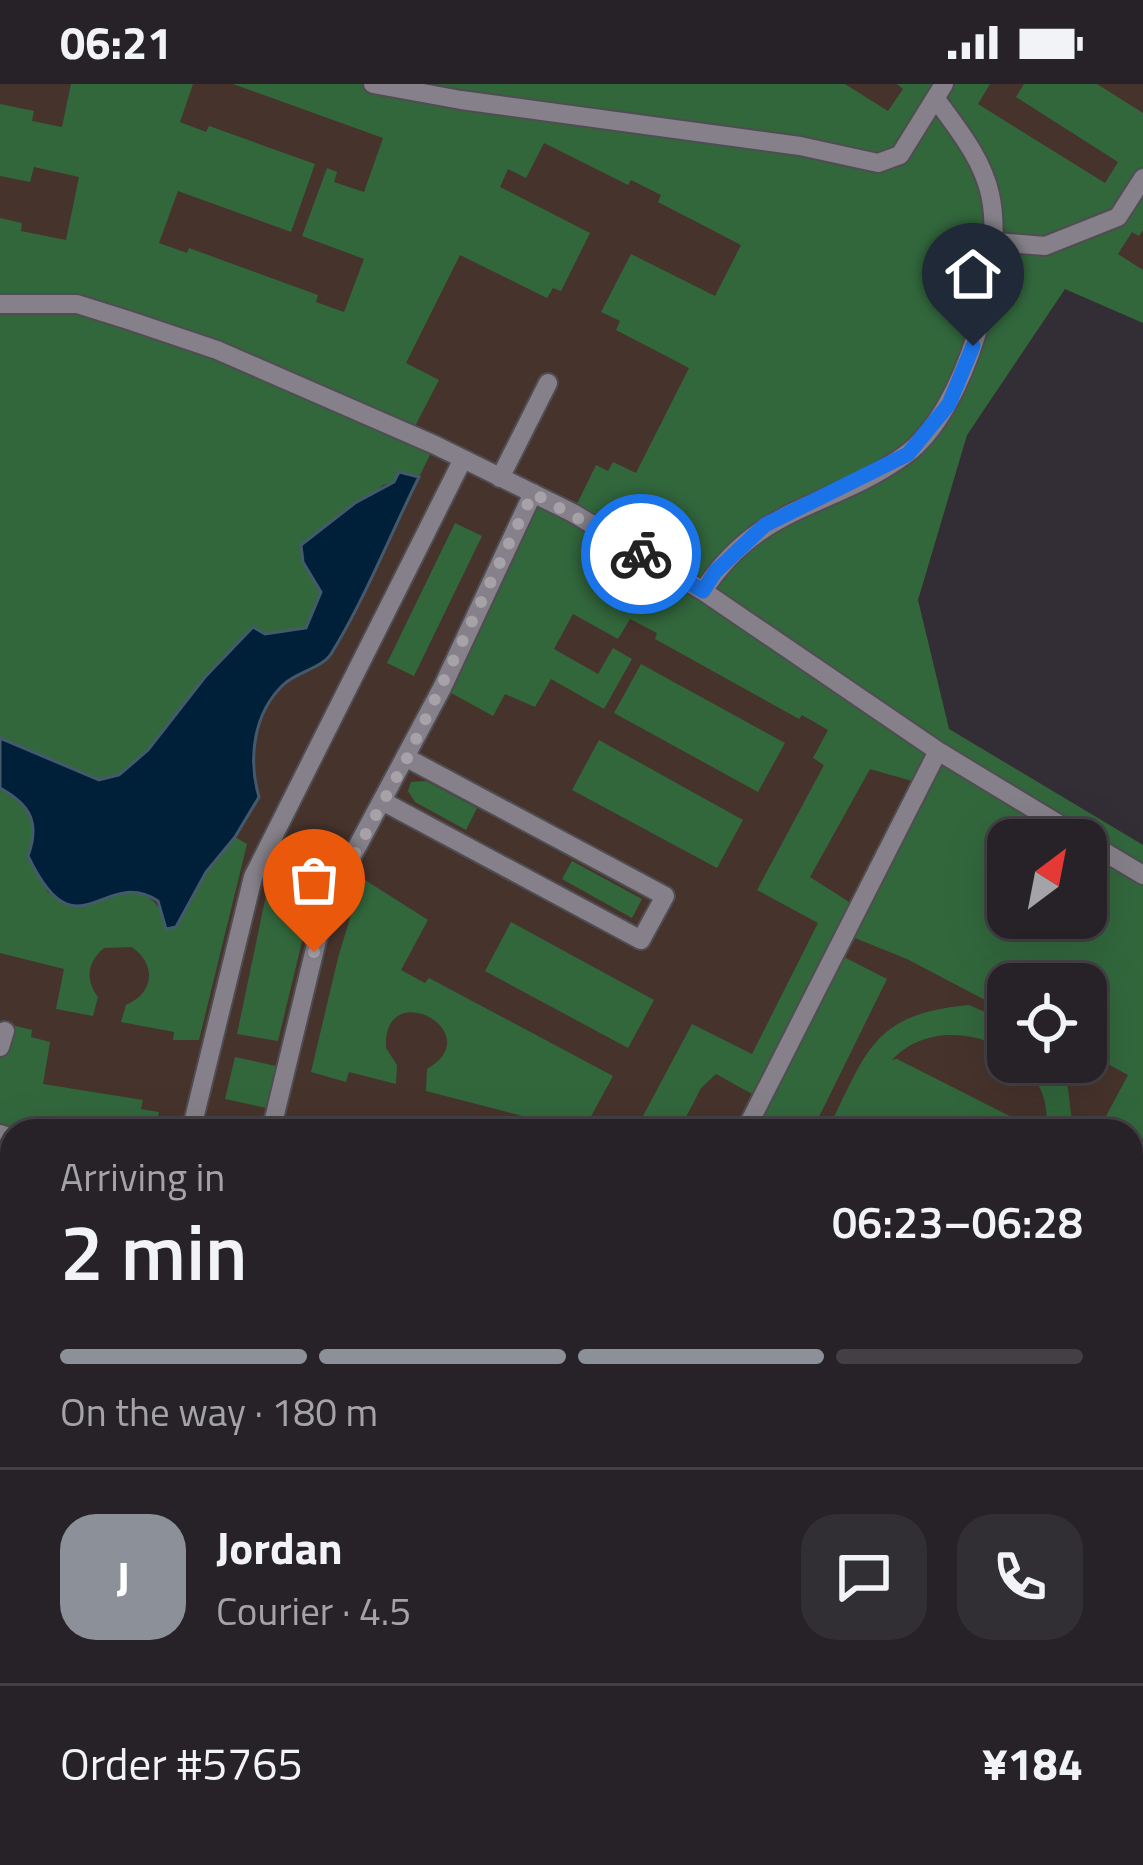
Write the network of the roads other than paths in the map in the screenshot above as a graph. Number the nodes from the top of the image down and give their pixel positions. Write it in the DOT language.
graph roads {
  1 [pos="382,85"];
  2 [pos="940,92"];
  3 [pos="1143,178"];
  4 [pos="996,242"];
  5 [pos="0,304"];
  6 [pos="548,383"];
  7 [pos="463,459"];
  8 [pos="500,478"];
  9 [pos="533,493"];
  10 [pos="703,591"];
  11 [pos="938,751"];
  12 [pos="407,758"];
  13 [pos="384,802"];
  14 [pos="1051,819"];
  15 [pos="1107,853"];
  16 [pos="1143,875"];
  17 [pos="194,1119"];
  18 [pos="274,1119"];
  19 [pos="751,1119"];
  1 -- 2 [label="street"];
  2 -- 4 [label="street"];
  3 -- 4 [label="street"];
  4 -- 10 [label="street"];
  5 -- 7 [label="street"];
  6 -- 8 [label="street"];
  7 -- 8 [label="street"];
  7 -- 17 [label="street"];
  8 -- 9 [label="street"];
  9 -- 10 [label="street"];
  9 -- 12 [label="street"];
  10 -- 11 [label="street"];
  11 -- 14 [label="street"];
  11 -- 19 [label="street"];
  12 -- 13 [label="street"];
  12 -- 13 [label="street"];
  13 -- 18 [label="street"];
  15 -- 16 [label="street"];
}
